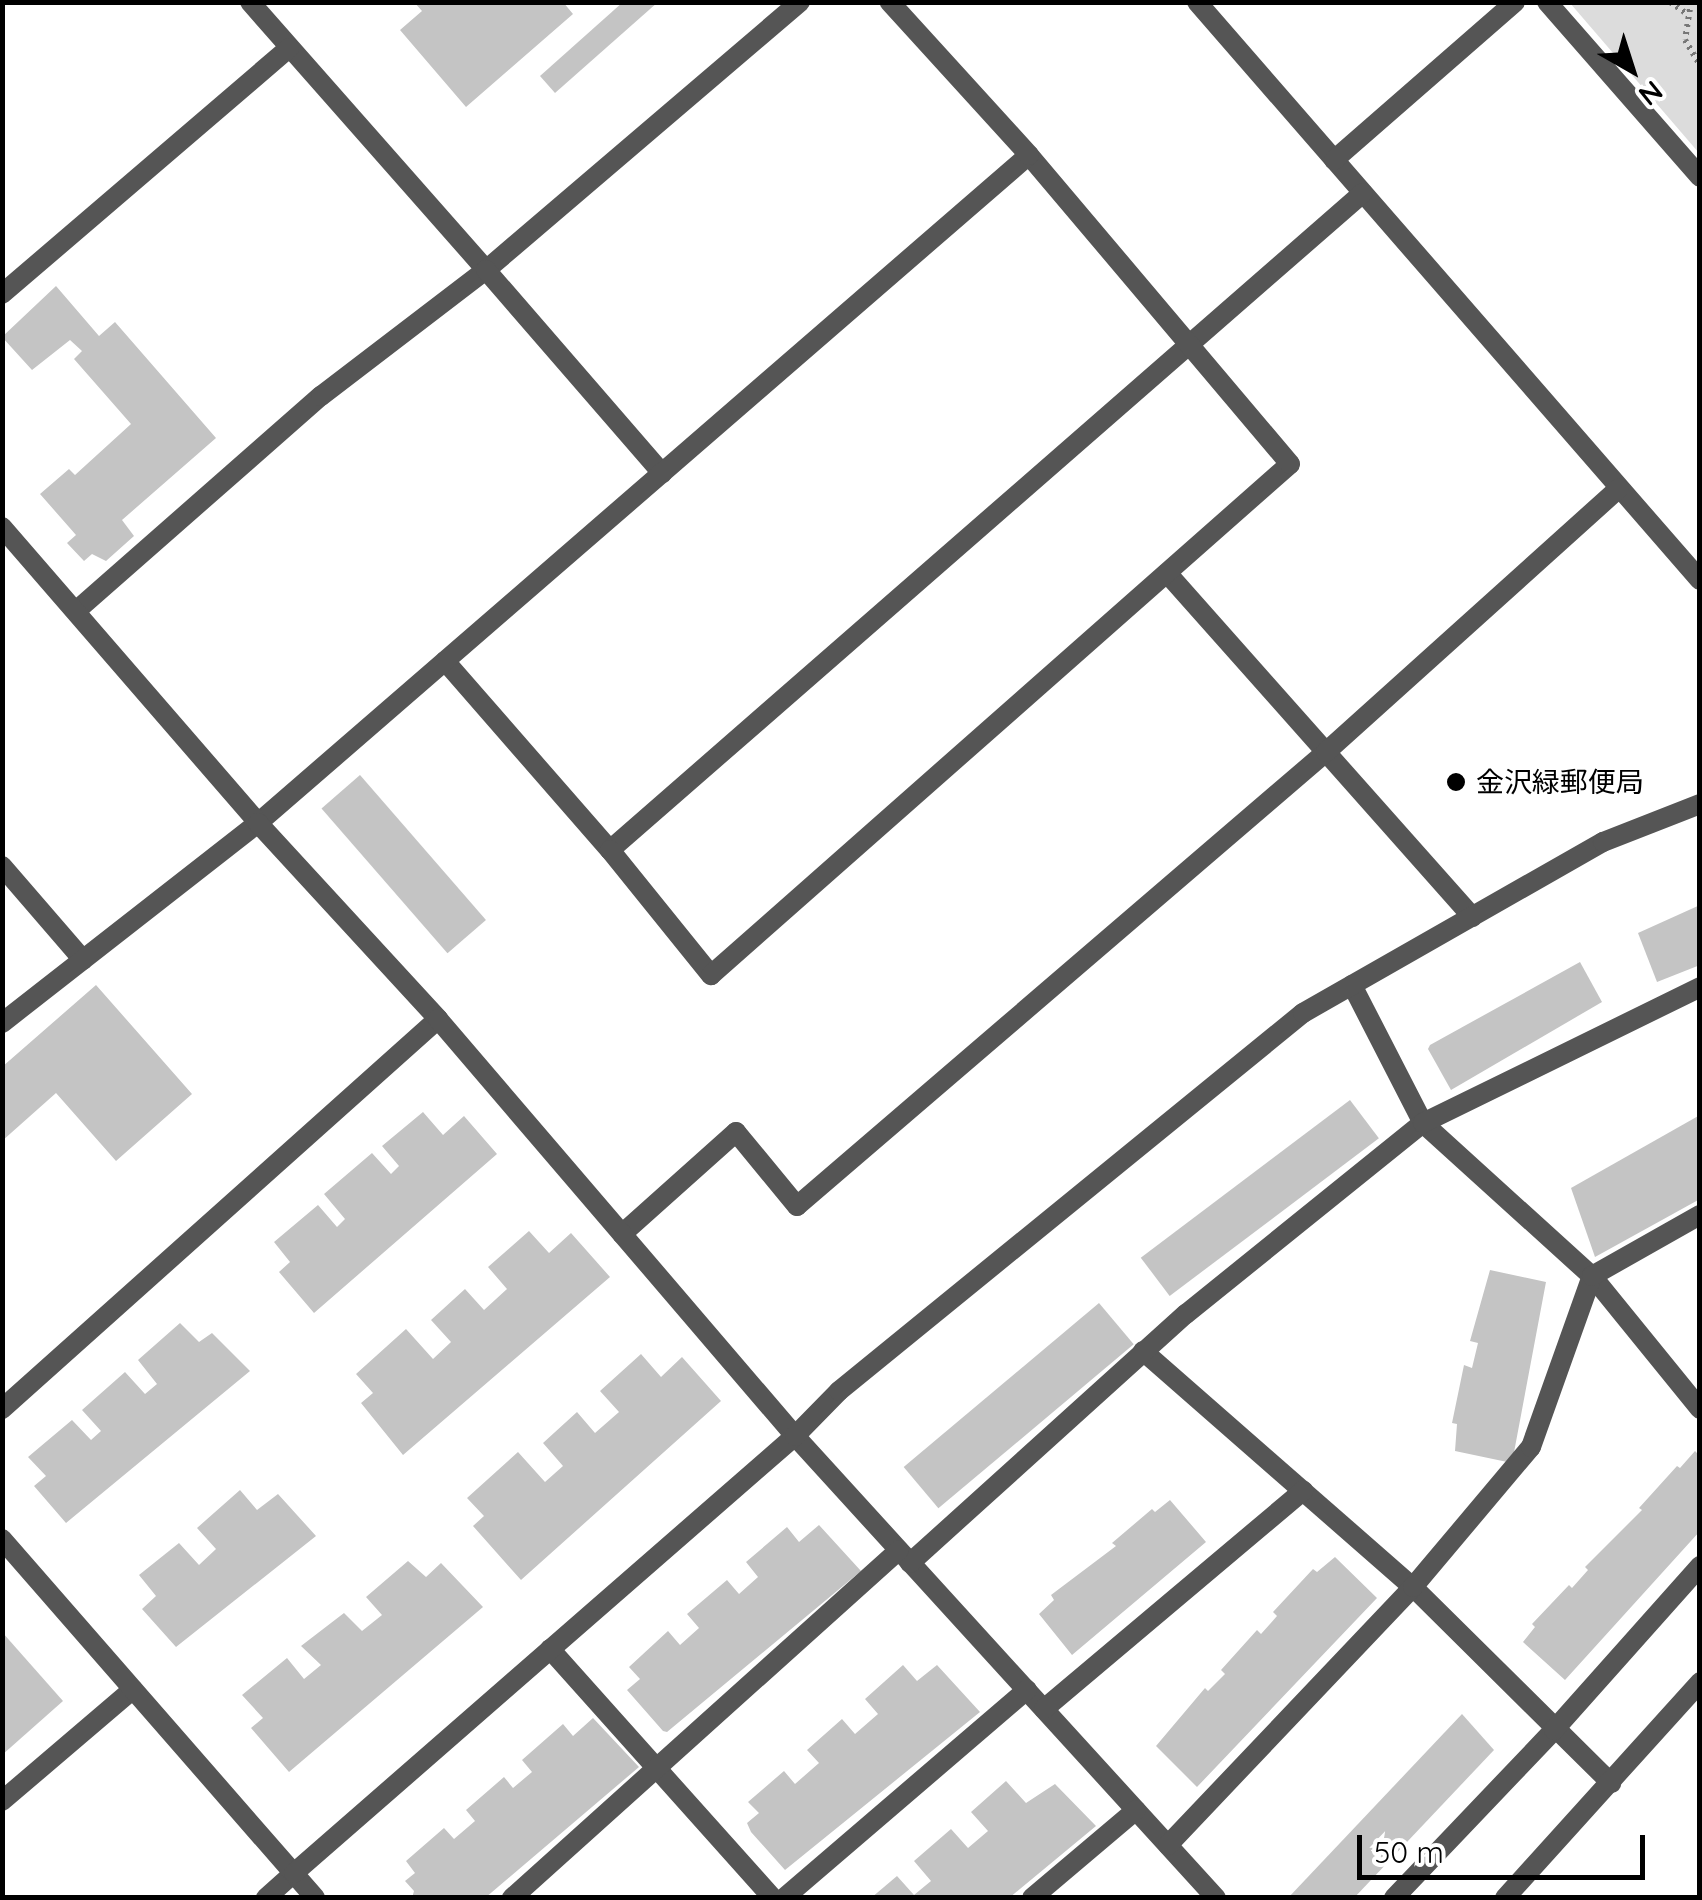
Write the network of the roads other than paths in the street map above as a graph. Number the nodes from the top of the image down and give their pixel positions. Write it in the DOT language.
graph roads {
  1 [pos="250,2"];
  2 [pos="800,2"];
  3 [pos="890,2"];
  4 [pos="1515,2"];
  5 [pos="1547,2"];
  6 [pos="1210,7"];
  7 [pos="289,48"];
  8 [pos="1028,155"];
  9 [pos="1334,160"];
  10 [pos="1700,176"];
  11 [pos="1363,193"];
  12 [pos="486,270"];
  13 [pos="2,294"];
  14 [pos="1188,345"];
  15 [pos="662,473"];
  16 [pos="1619,488"];
  17 [pos="2,527"];
  18 [pos="1167,572"];
  19 [pos="1700,580"];
  20 [pos="76,611"];
  21 [pos="444,662"];
  22 [pos="1326,752"];
  23 [pos="1700,804"];
  24 [pos="258,822"];
  25 [pos="610,850"];
  26 [pos="2,866"];
  27 [pos="1472,917"];
  28 [pos="83,960"];
  29 [pos="1352,985"];
  30 [pos="1700,987"];
  31 [pos="438,1019"];
  32 [pos="2,1023"];
  33 [pos="1424,1124"];
  34 [pos="1700,1215"];
  35 [pos="622,1234"];
  36 [pos="1592,1276"];
  37 [pos="1143,1351"];
  38 [pos="2,1409"];
  39 [pos="1700,1409"];
  40 [pos="795,1436"];
  41 [pos="1303,1491"];
  42 [pos="2,1539"];
  43 [pos="905,1556"];
  44 [pos="1700,1566"];
  45 [pos="1413,1587"];
  46 [pos="550,1650"];
  47 [pos="1700,1682"];
  48 [pos="133,1689"];
  49 [pos="1027,1690"];
  50 [pos="1044,1709"];
  51 [pos="1554,1730"];
  52 [pos="655,1767"];
  53 [pos="1611,1783"];
  54 [pos="2,1801"];
  55 [pos="1136,1810"];
  56 [pos="1168,1845"];
  57 [pos="294,1873"];
  58 [pos="266,1898"];
  59 [pos="315,1898"];
  60 [pos="512,1898"];
  61 [pos="774,1898"];
  62 [pos="784,1898"];
  63 [pos="1032,1898"];
  64 [pos="1216,1898"];
  65 [pos="1394,1898"];
  66 [pos="1506,1898"];
  1 -- 7 [label="street"];
  2 -- 12 [label="street"];
  3 -- 8 [label="street"];
  4 -- 9 [label="street"];
  5 -- 10 [label="street"];
  6 -- 9 [label="street"];
  7 -- 12 [label="street"];
  7 -- 13 [label="street"];
  8 -- 14 [label="street"];
  8 -- 15 [label="street"];
  9 -- 11 [label="street"];
  11 -- 14 [label="street"];
  11 -- 16 [label="street"];
  12 -- 15 [label="street"];
  12 -- 20 [label="street"];
  14 -- 18 [label="street"];
  14 -- 25 [label="street"];
  15 -- 21 [label="street"];
  16 -- 19 [label="street"];
  16 -- 22 [label="street"];
  17 -- 20 [label="street"];
  18 -- 22 [label="street"];
  18 -- 25 [label="street"];
  20 -- 24 [label="street"];
  21 -- 24 [label="street"];
  21 -- 25 [label="street"];
  22 -- 27 [label="street"];
  22 -- 35 [label="street"];
  23 -- 27 [label="street"];
  24 -- 28 [label="street"];
  24 -- 31 [label="street"];
  26 -- 28 [label="street"];
  27 -- 29 [label="street"];
  28 -- 32 [label="street"];
  29 -- 33 [label="street"];
  29 -- 40 [label="street"];
  30 -- 33 [label="street"];
  31 -- 35 [label="street"];
  31 -- 38 [label="street"];
  33 -- 36 [label="street"];
  33 -- 37 [label="street"];
  34 -- 36 [label="street"];
  35 -- 40 [label="street"];
  36 -- 39 [label="street"];
  36 -- 45 [label="street"];
  37 -- 41 [label="street"];
  37 -- 43 [label="street"];
  40 -- 43 [label="street"];
  40 -- 46 [label="street"];
  41 -- 45 [label="street"];
  41 -- 50 [label="street"];
  42 -- 48 [label="street"];
  43 -- 49 [label="street"];
  43 -- 52 [label="street"];
  44 -- 51 [label="street"];
  45 -- 51 [label="street"];
  45 -- 56 [label="street"];
  46 -- 52 [label="street"];
  46 -- 57 [label="street"];
  47 -- 53 [label="street"];
  48 -- 54 [label="street"];
  48 -- 57 [label="street"];
  49 -- 50 [label="street"];
  49 -- 62 [label="street"];
  50 -- 55 [label="street"];
  51 -- 53 [label="street"];
  51 -- 65 [label="street"];
  52 -- 60 [label="street"];
  52 -- 61 [label="street"];
  53 -- 66 [label="street"];
  55 -- 56 [label="street"];
  55 -- 63 [label="street"];
  56 -- 64 [label="street"];
  57 -- 58 [label="street"];
  57 -- 59 [label="street"];
}
